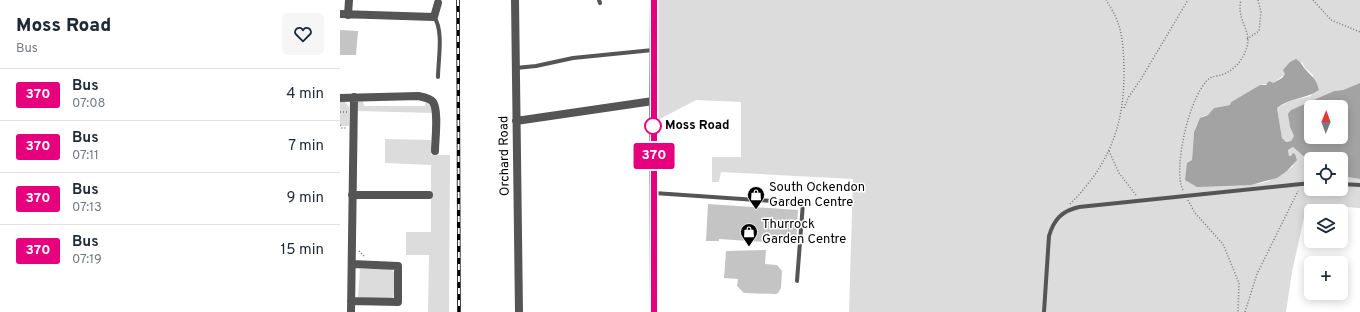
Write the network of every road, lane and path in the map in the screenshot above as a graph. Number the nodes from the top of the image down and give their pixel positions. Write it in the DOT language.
graph roads {
  1 [pos="349,0"];
  2 [pos="515,0"];
  3 [pos="654,0"];
  4 [pos="1106,0"];
  5 [pos="1188,0"];
  6 [pos="1241,0"];
  7 [pos="1258,0"];
  8 [pos="1312,0"];
  9 [pos="438,4"];
  10 [pos="344,15"];
  11 [pos="434,17"];
  12 [pos="1360,32"];
  13 [pos="1247,39"];
  14 [pos="653,50"];
  15 [pos="516,68"];
  16 [pos="438,77"];
  17 [pos="354,97"];
  18 [pos="340,98"];
  19 [pos="653,101"];
  20 [pos="340,112"];
  21 [pos="349,112"];
  22 [pos="1122,112"];
  23 [pos="516,121"];
  24 [pos="340,125"];
  25 [pos="348,128"];
  26 [pos="435,151"];
  27 [pos="1109,151"];
  28 [pos="1302,184"];
  29 [pos="1348,184"];
  30 [pos="1360,185"];
  31 [pos="654,193"];
  32 [pos="352,195"];
  33 [pos="429,195"];
  34 [pos="1186,196"];
  35 [pos="1141,200"];
  36 [pos="1059,215"];
  37 [pos="352,244"];
  38 [pos="352,264"];
  39 [pos="373,265"];
  40 [pos="797,281"];
  41 [pos="351,301"];
  42 [pos="351,312"];
  43 [pos="519,312"];
  44 [pos="654,312"];
  45 [pos="1044,312"];
  46 [pos="1238,312"];
  47 [pos="1245,312"];
  1 -- 10 [label="street"];
  2 -- 15 [label="street, Orchard Road"];
  3 -- 14 [label="main road"];
  4 -- 22 [label="path"];
  5 -- 22 [label="path"];
  6 -- 13 [label="path"];
  7 -- 13 [label="path"];
  8 -- 12 [label="path"];
  9 -- 11 [label="street"];
  10 -- 11 [label="street"];
  11 -- 16 [label="lane"];
  13 -- 34 [label="path"];
  14 -- 15 [label="lane"];
  14 -- 19 [label="main road"];
  15 -- 23 [label="street, Orchard Road"];
  17 -- 18 [label="street"];
  17 -- 26 [label="street"];
  17 -- 32 [label="street"];
  19 -- 23 [label="street"];
  19 -- 31 [label="main road"];
  20 -- 21 [label="path"];
  22 -- 27 [label="path"];
  23 -- 43 [label="street, Orchard Road"];
  24 -- 25 [label="path"];
  27 -- 35 [label="path"];
  27 -- 36 [label="path"];
  28 -- 34 [label="lane"];
  28 -- 47 [label="path"];
  29 -- 30 [label="lane"];
  31 -- 40 [label="lane"];
  31 -- 44 [label="main road"];
  32 -- 33 [label="street"];
  32 -- 37 [label="street"];
  34 -- 35 [label="lane"];
  34 -- 46 [label="path"];
  35 -- 36 [label="lane"];
  36 -- 45 [label="lane"];
  37 -- 38 [label="street"];
  37 -- 39 [label="path"];
  38 -- 39 [label="street"];
  38 -- 41 [label="street"];
  39 -- 41 [label="street"];
  41 -- 42 [label="street"];
}
